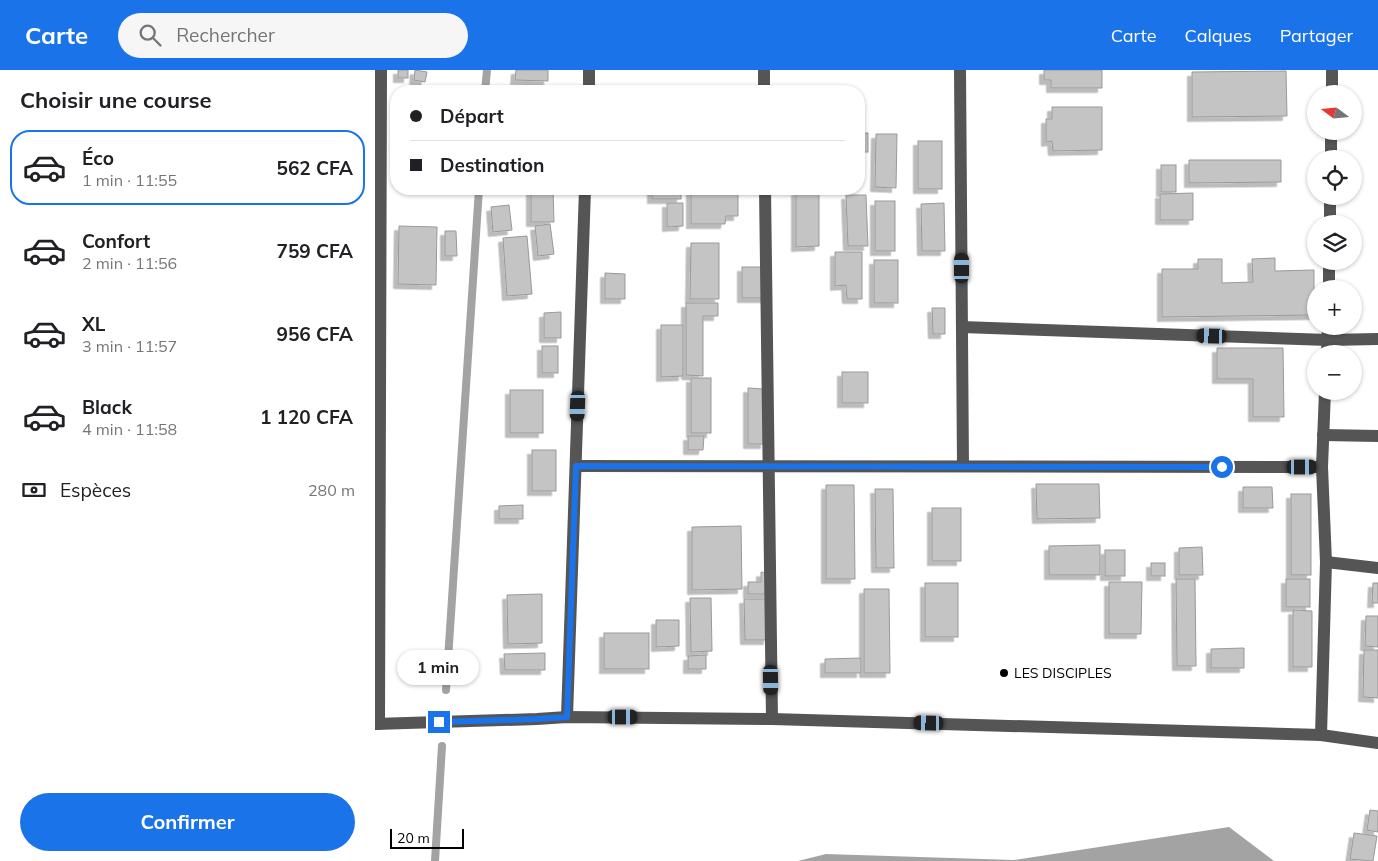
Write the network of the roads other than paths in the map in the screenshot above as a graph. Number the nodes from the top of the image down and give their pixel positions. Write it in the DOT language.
graph roads {
  1 [pos="381,70"];
  2 [pos="589,70"];
  3 [pos="764,70"];
  4 [pos="960,70"];
  5 [pos="1332,70"];
  6 [pos="589,85"];
  7 [pos="764,85"];
  8 [pos="1332,85"];
  9 [pos="585,195"];
  10 [pos="765,195"];
  11 [pos="962,327"];
  12 [pos="1328,335"];
  13 [pos="1378,339"];
  14 [pos="1328,340"];
  15 [pos="1328,345"];
  16 [pos="1325,400"];
  17 [pos="1323,435"];
  18 [pos="1378,436"];
  19 [pos="576,466"];
  20 [pos="963,466"];
  21 [pos="769,467"];
  22 [pos="1322,468"];
  23 [pos="1326,562"];
  24 [pos="1378,568"];
  25 [pos="567,717"];
  26 [pos="772,719"];
  27 [pos="377,724"];
  28 [pos="1321,735"];
  29 [pos="1378,743"];
  1 -- 27 [label="street"];
  2 -- 6 [label="street"];
  3 -- 7 [label="street"];
  4 -- 11 [label="street"];
  5 -- 8 [label="street"];
  9 -- 19 [label="street"];
  10 -- 21 [label="street"];
  11 -- 14 [label="street"];
  11 -- 20 [label="street"];
  12 -- 14 [label="street"];
  13 -- 14 [label="street"];
  14 -- 15 [label="street"];
  16 -- 17 [label="street"];
  17 -- 18 [label="street"];
  17 -- 22 [label="street"];
  19 -- 21 [label="street"];
  19 -- 25 [label="street"];
  20 -- 21 [label="street"];
  20 -- 22 [label="street"];
  21 -- 26 [label="street"];
  22 -- 23 [label="street"];
  23 -- 24 [label="street"];
  23 -- 28 [label="street"];
  25 -- 26 [label="street"];
  25 -- 27 [label="street"];
  26 -- 28 [label="street"];
  28 -- 29 [label="street"];
}
